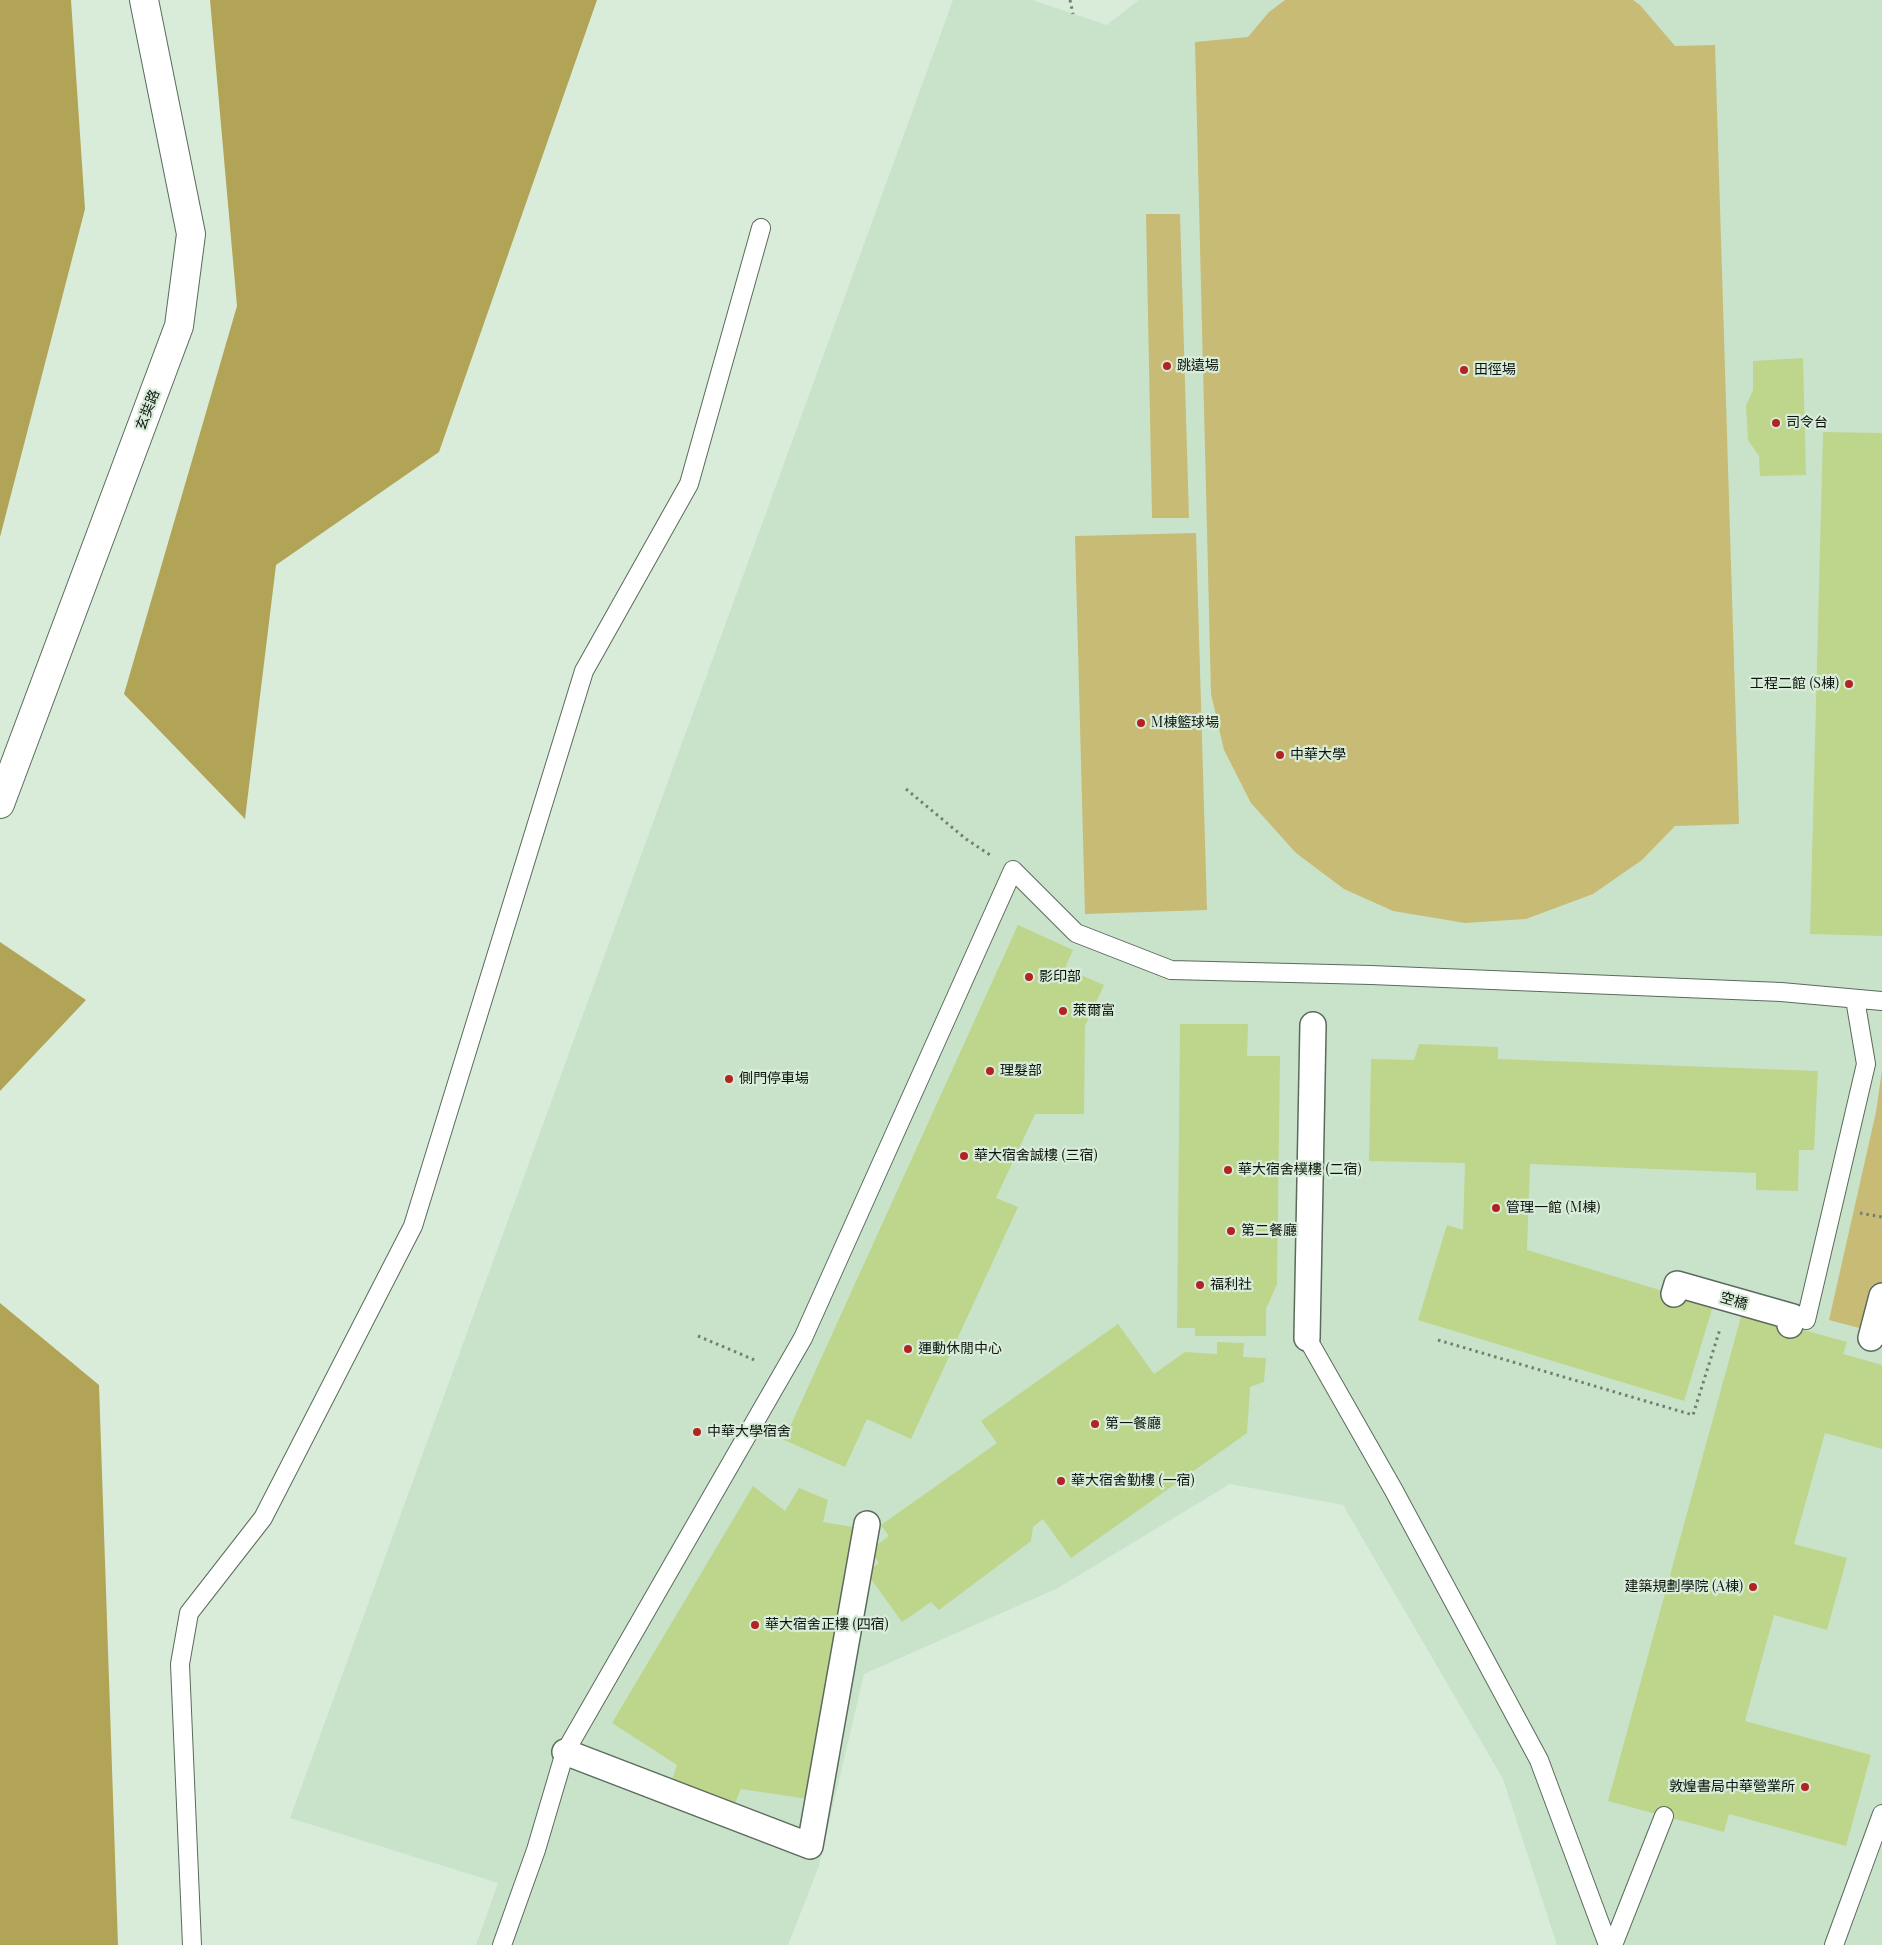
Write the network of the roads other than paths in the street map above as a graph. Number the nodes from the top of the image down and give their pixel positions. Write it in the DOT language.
graph roads {
  1 [pos="144,0"];
  2 [pos="761,228"];
  3 [pos="0,804"];
  4 [pos="1855,999"];
  5 [pos="1882,1001"];
  6 [pos="1313,1025"];
  7 [pos="1674,1294"];
  8 [pos="1882,1296"];
  9 [pos="1798,1323"];
  10 [pos="1306,1338"];
  11 [pos="1871,1338"];
  12 [pos="867,1524"];
  13 [pos="565,1752"];
  14 [pos="1882,1814"];
  15 [pos="1664,1816"];
  16 [pos="192,1945"];
  17 [pos="502,1945"];
  18 [pos="1608,1945"];
  19 [pos="1613,1945"];
  20 [pos="1834,1945"];
  1 -- 3 [label="street, 玄奘路"];
  2 -- 16 [label="lane"];
  4 -- 5 [label="lane"];
  4 -- 9 [label="lane"];
  4 -- 13 [label="lane"];
  6 -- 10 [label="street"];
  7 -- 9 [label="street, 空橋"];
  8 -- 11 [label="street"];
  10 -- 18 [label="lane"];
  12 -- 13 [label="street"];
  13 -- 17 [label="lane"];
  14 -- 20 [label="lane"];
  15 -- 19 [label="lane"];
}
